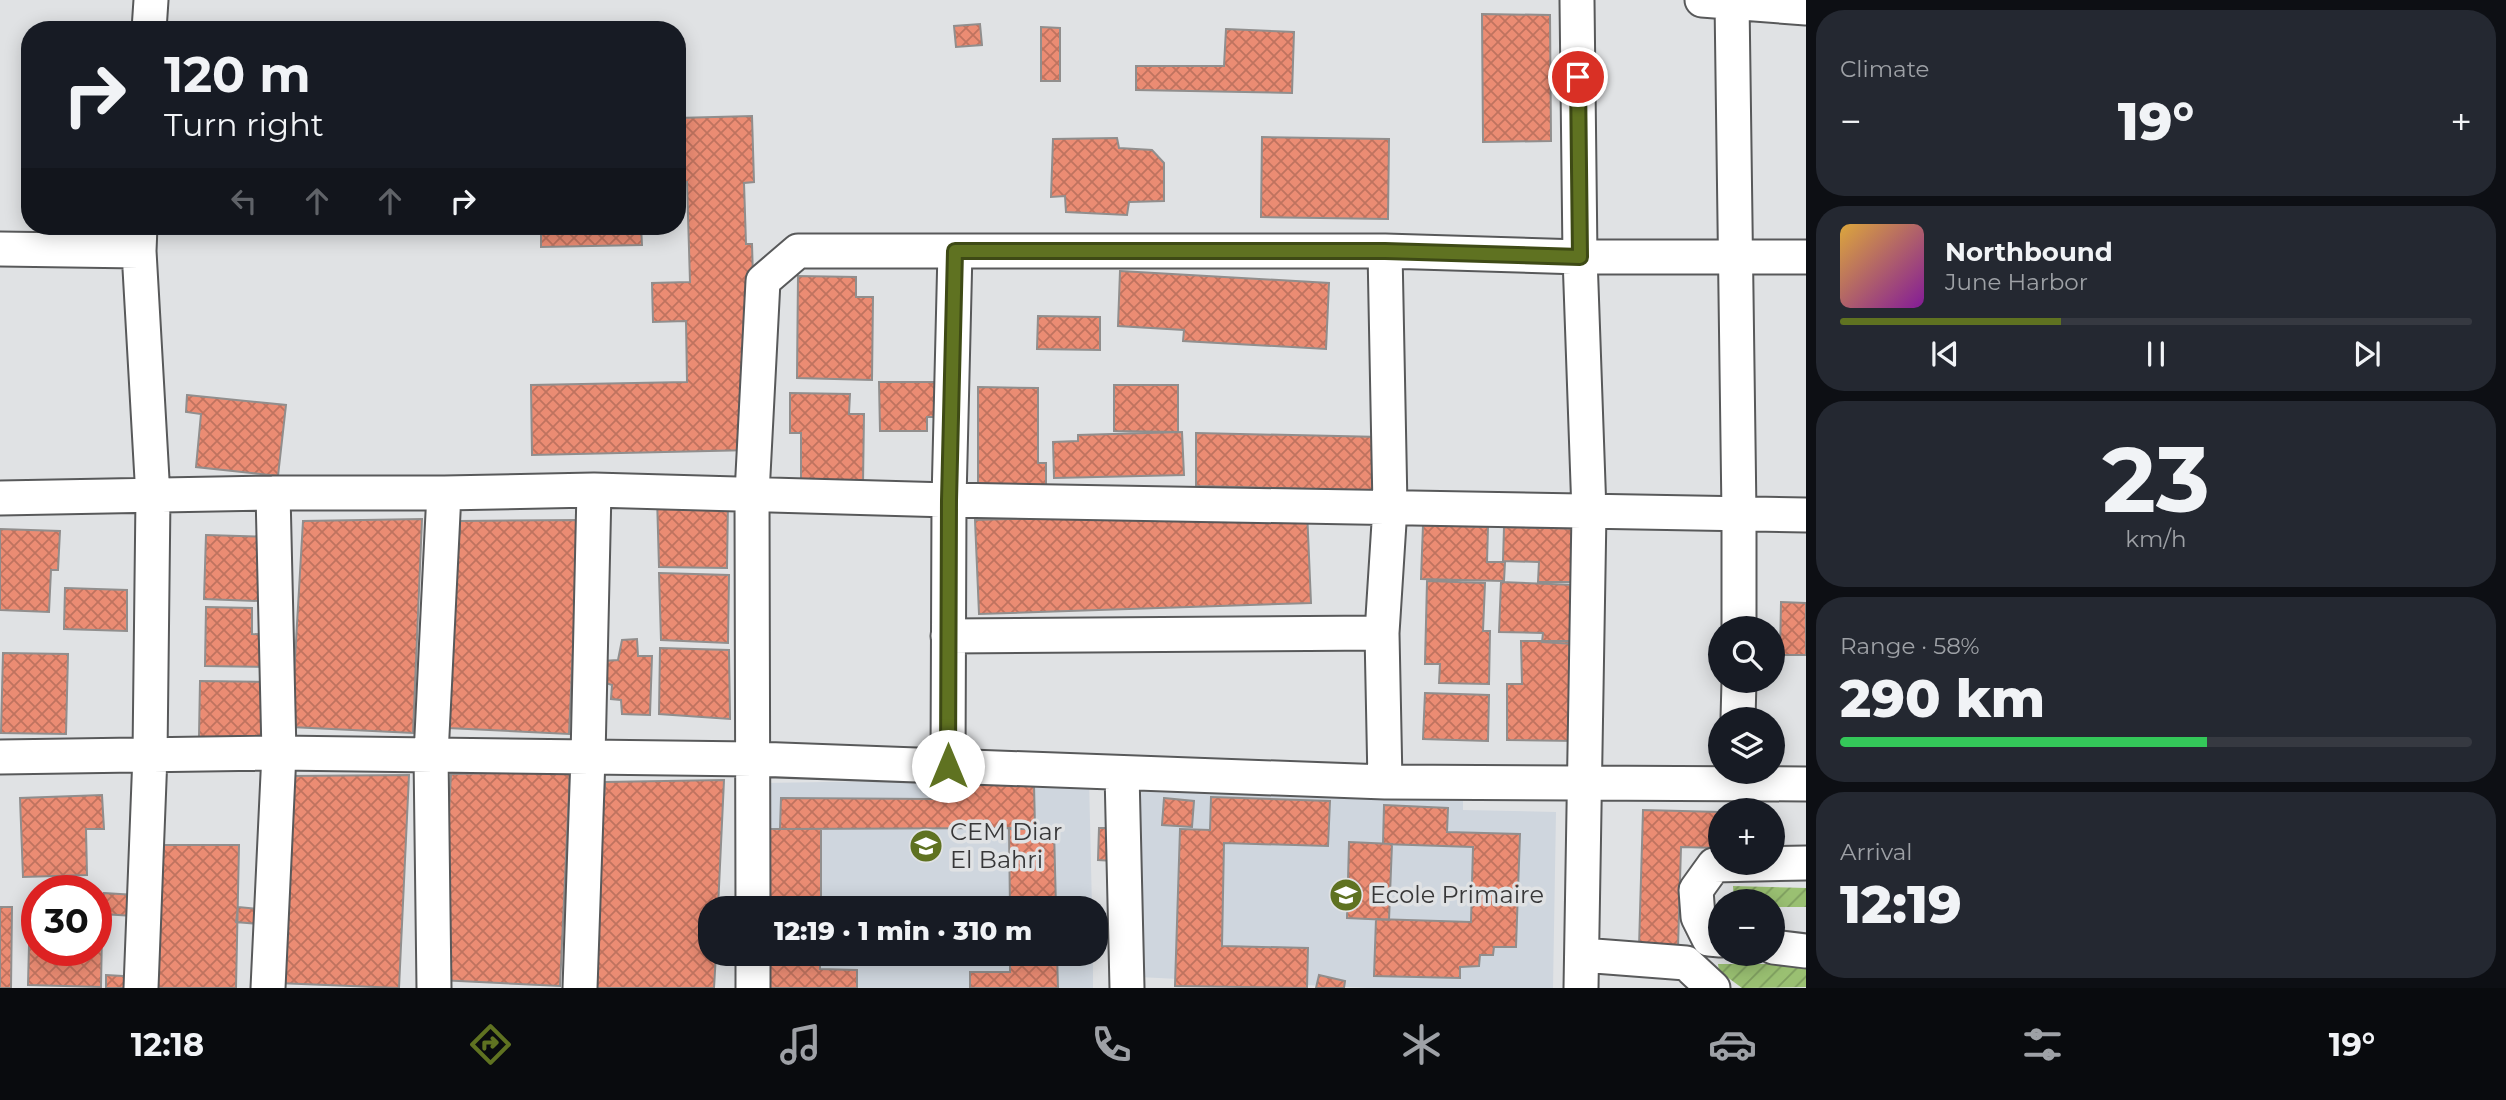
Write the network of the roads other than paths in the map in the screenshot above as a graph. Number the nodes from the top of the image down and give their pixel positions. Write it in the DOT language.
graph roads {
  1 [pos="151,0"];
  2 [pos="1577,0"];
  3 [pos="1717,1"];
  4 [pos="1801,5"];
  5 [pos="150,21"];
  6 [pos="140,239"];
  7 [pos="0,249"];
  8 [pos="955,251"];
  9 [pos="1385,251"];
  10 [pos="1736,256"];
  11 [pos="1580,257"];
  12 [pos="1806,257"];
  13 [pos="594,490"];
  14 [pos="273,493"];
  15 [pos="444,493"];
  16 [pos="752,494"];
  17 [pos="153,497"];
  18 [pos="0,498"];
  19 [pos="949,500"];
  20 [pos="1390,507"];
  21 [pos="1589,512"];
  22 [pos="1740,514"];
  23 [pos="1806,515"];
  24 [pos="1739,616"];
  25 [pos="1382,633"];
  26 [pos="948,636"];
  27 [pos="279,753"];
  28 [pos="150,755"];
  29 [pos="431,755"];
  30 [pos="0,757"];
  31 [pos="588,757"];
  32 [pos="752,759"];
  33 [pos="948,766"];
  34 [pos="1122,773"];
  35 [pos="1708,779"];
  36 [pos="1385,782"];
  37 [pos="1785,782"];
  38 [pos="1584,784"];
  39 [pos="1806,784"];
  40 [pos="1806,863"];
  41 [pos="753,896"];
  42 [pos="1708,930"];
  43 [pos="1708,945"];
  44 [pos="1785,948"];
  45 [pos="1806,951"];
  46 [pos="1582,955"];
  47 [pos="1686,963"];
  48 [pos="753,966"];
  49 [pos="141,988"];
  50 [pos="268,988"];
  51 [pos="434,988"];
  52 [pos="580,988"];
  53 [pos="753,988"];
  54 [pos="1127,988"];
  55 [pos="1581,988"];
  56 [pos="1713,988"];
  1 -- 5 [label="street"];
  2 -- 11 [label="street"];
  3 -- 4 [label="street"];
  3 -- 10 [label="street"];
  6 -- 7 [label="street"];
  6 -- 17 [label="street"];
  8 -- 9 [label="street"];
  8 -- 16 [label="street"];
  8 -- 19 [label="street"];
  9 -- 11 [label="street"];
  9 -- 20 [label="street"];
  10 -- 11 [label="street"];
  10 -- 12 [label="street"];
  10 -- 22 [label="street"];
  11 -- 21 [label="street"];
  13 -- 15 [label="street"];
  13 -- 16 [label="street"];
  13 -- 31 [label="street"];
  14 -- 15 [label="street"];
  14 -- 17 [label="street"];
  14 -- 27 [label="street"];
  15 -- 29 [label="street"];
  16 -- 19 [label="street"];
  16 -- 32 [label="street"];
  17 -- 18 [label="street"];
  17 -- 28 [label="street"];
  19 -- 20 [label="street"];
  19 -- 26 [label="street"];
  20 -- 21 [label="street"];
  20 -- 25 [label="street"];
  21 -- 22 [label="street"];
  21 -- 38 [label="street"];
  22 -- 23 [label="street"];
  22 -- 24 [label="street"];
  25 -- 26 [label="street"];
  25 -- 36 [label="street"];
  26 -- 33 [label="street"];
  27 -- 28 [label="street"];
  27 -- 29 [label="street"];
  27 -- 50 [label="street"];
  28 -- 30 [label="street"];
  28 -- 49 [label="street"];
  29 -- 31 [label="street"];
  29 -- 51 [label="street"];
  31 -- 32 [label="street"];
  31 -- 52 [label="street"];
  32 -- 33 [label="street"];
  32 -- 41 [label="street"];
  33 -- 34 [label="street"];
  34 -- 36 [label="street"];
  34 -- 54 [label="street"];
  35 -- 38 [label="street"];
  36 -- 38 [label="street"];
  37 -- 39 [label="street"];
  38 -- 46 [label="street"];
  40 -- 42 [label="street"];
  43 -- 47 [label="street"];
  44 -- 45 [label="street"];
  46 -- 47 [label="street"];
  46 -- 55 [label="street"];
  47 -- 56 [label="street"];
  48 -- 53 [label="street"];
}
